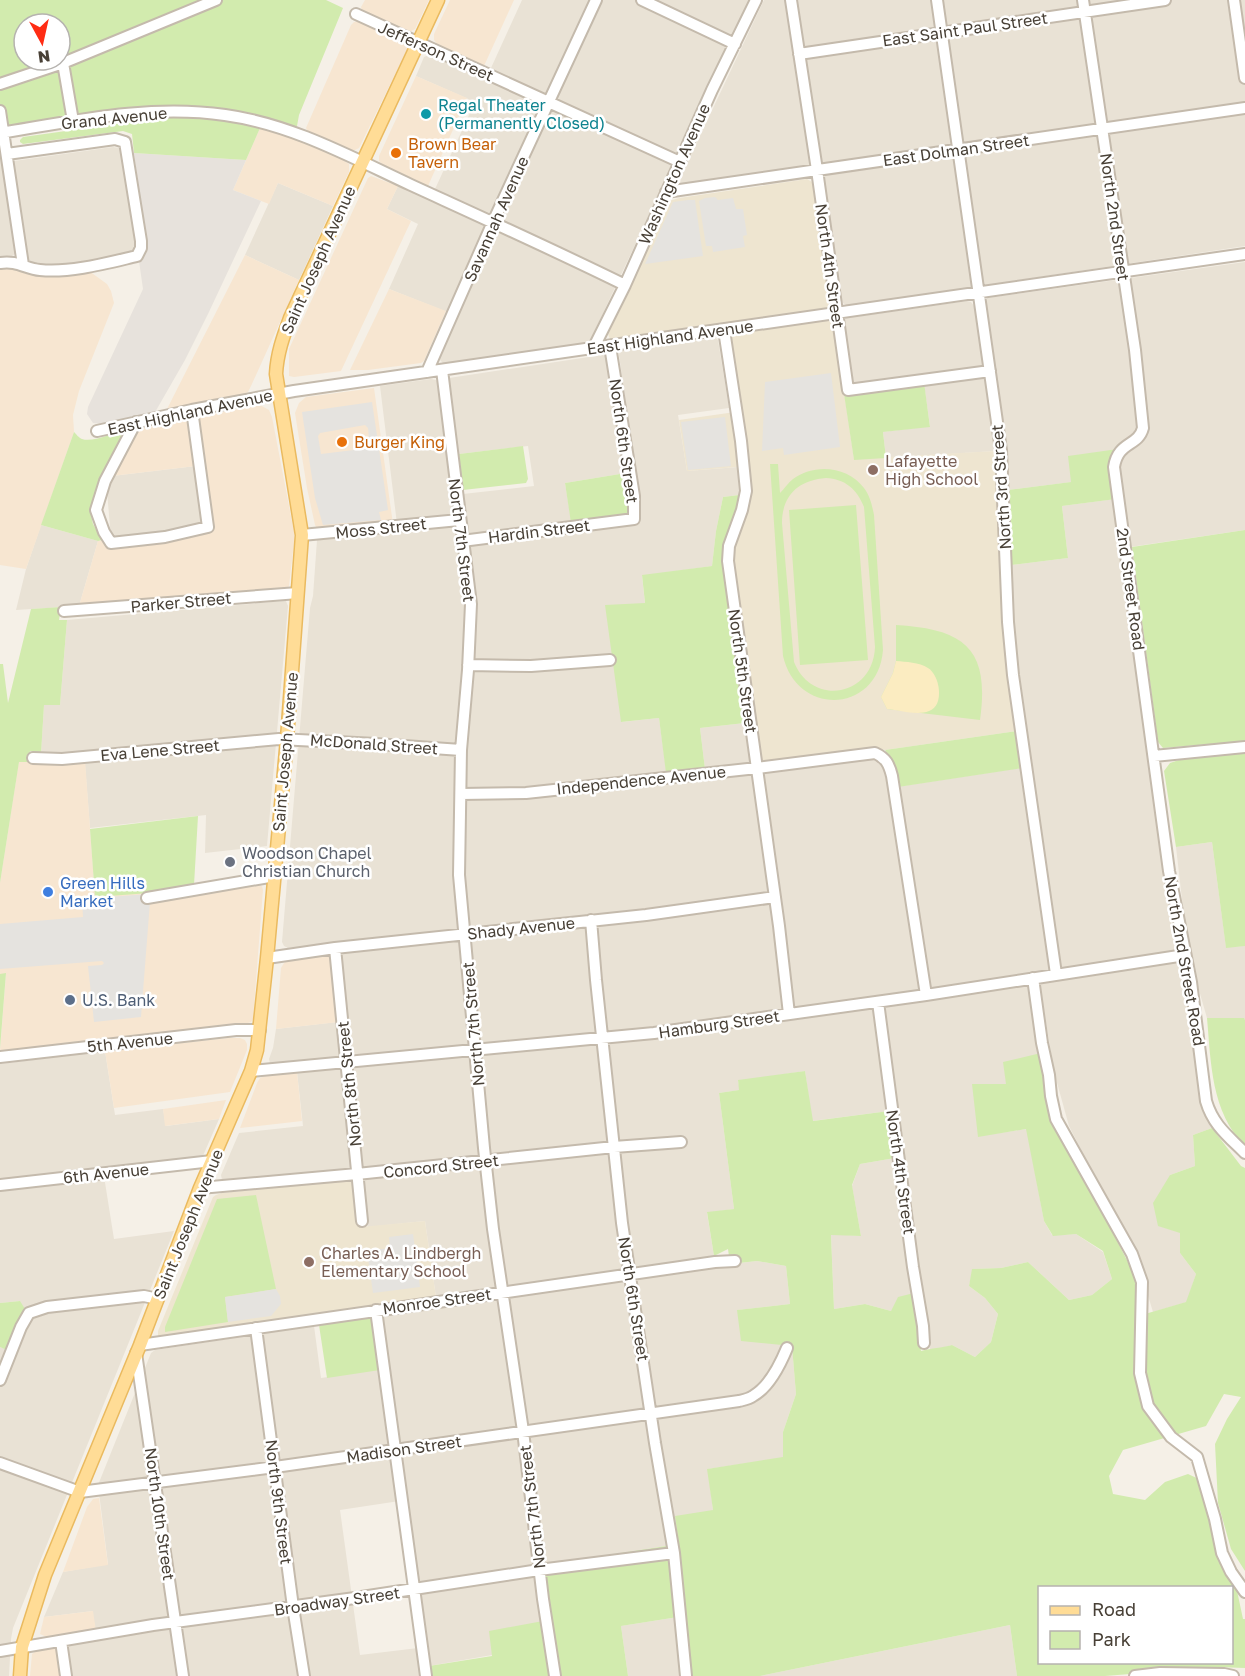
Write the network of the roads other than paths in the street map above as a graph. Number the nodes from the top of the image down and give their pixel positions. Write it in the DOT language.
graph roads {
  1 [pos="216,0"];
  2 [pos="438,0"];
  3 [pos="596,0"];
  4 [pos="642,0"];
  5 [pos="756,0"];
  6 [pos="791,0"];
  7 [pos="937,0"];
  8 [pos="1166,0"];
  9 [pos="1234,0"];
  10 [pos="1084,6"];
  11 [pos="356,14"];
  12 [pos="941,32"];
  13 [pos="419,43"];
  14 [pos="735,44"];
  15 [pos="800,54"];
  16 [pos="72,59"];
  17 [pos="36,72"];
  18 [pos="65,72"];
  19 [pos="1245,78"];
  20 [pos="0,84"];
  21 [pos="549,102"];
  22 [pos="1245,108"];
  23 [pos="0,111"];
  24 [pos="73,121"];
  25 [pos="1102,130"];
  26 [pos="2,132"];
  27 [pos="959,150"];
  28 [pos="7,154"];
  29 [pos="680,162"];
  30 [pos="363,163"];
  31 [pos="817,170"];
  32 [pos="666,192"];
  33 [pos="493,222"];
  34 [pos="1245,254"];
  35 [pos="0,263"];
  36 [pos="23,265"];
  37 [pos="1123,271"];
  38 [pos="625,285"];
  39 [pos="979,292"];
  40 [pos="837,313"];
  41 [pos="724,330"];
  42 [pos="610,346"];
  43 [pos="593,349"];
  44 [pos="442,370"];
  45 [pos="990,371"];
  46 [pos="427,372"];
  47 [pos="279,394"];
  48 [pos="192,410"];
  49 [pos="136,422"];
  50 [pos="98,431"];
  51 [pos="1141,434"];
  52 [pos="459,520"];
  53 [pos="615,521"];
  54 [pos="302,536"];
  55 [pos="462,541"];
  56 [pos="298,592"];
  57 [pos="64,611"];
  58 [pos="609,660"];
  59 [pos="468,665"];
  60 [pos="287,739"];
  61 [pos="1245,747"];
  62 [pos="461,750"];
  63 [pos="1154,756"];
  64 [pos="33,758"];
  65 [pos="757,768"];
  66 [pos="461,794"];
  67 [pos="275,876"];
  68 [pos="775,897"];
  69 [pos="147,898"];
  70 [pos="591,920"];
  71 [pos="464,934"];
  72 [pos="335,948"];
  73 [pos="1185,955"];
  74 [pos="267,958"];
  75 [pos="1056,974"];
  76 [pos="1033,978"];
  77 [pos="926,995"];
  78 [pos="878,1002"];
  79 [pos="789,1014"];
  80 [pos="260,1030"];
  81 [pos="603,1037"];
  82 [pos="475,1049"];
  83 [pos="0,1057"];
  84 [pos="347,1062"];
  85 [pos="251,1071"];
  86 [pos="681,1142"];
  87 [pos="614,1147"];
  88 [pos="1245,1153"];
  89 [pos="212,1161"];
  90 [pos="485,1162"];
  91 [pos="357,1174"];
  92 [pos="0,1185"];
  93 [pos="200,1188"];
  94 [pos="362,1221"];
  95 [pos="735,1261"];
  96 [pos="630,1274"];
  97 [pos="502,1292"];
  98 [pos="158,1299"];
  99 [pos="376,1310"];
  100 [pos="256,1328"];
  101 [pos="924,1342"];
  102 [pos="787,1348"];
  103 [pos="138,1349"];
  104 [pos="0,1380"];
  105 [pos="651,1414"];
  106 [pos="523,1431"];
  107 [pos="395,1450"];
  108 [pos="0,1463"];
  109 [pos="275,1467"];
  110 [pos="155,1483"];
  111 [pos="80,1492"];
  112 [pos="674,1553"];
  113 [pos="539,1570"];
  114 [pos="414,1590"];
  115 [pos="1245,1592"];
  116 [pos="293,1607"];
  117 [pos="175,1622"];
  118 [pos="61,1641"];
  119 [pos="22,1647"];
  120 [pos="0,1651"];
  121 [pos="20,1676"];
  122 [pos="66,1676"];
  123 [pos="183,1676"];
  124 [pos="304,1676"];
  125 [pos="426,1676"];
  126 [pos="555,1676"];
  127 [pos="686,1676"];
  128 [pos="1135,1676"];
  129 [pos="1233,1676"];
  1 -- 16 [label="street"];
  2 -- 13 [label="main road, Saint Joseph Avenue"];
  3 -- 21 [label="street, Savannah Avenue"];
  4 -- 14 [label="street"];
  5 -- 14 [label="street, Washington Avenue"];
  6 -- 15 [label="street, North 4th Street"];
  7 -- 12 [label="street, North 3rd Street"];
  8 -- 10 [label="street, East Saint Paul Street"];
  9 -- 19 [label="street"];
  10 -- 12 [label="street, East Saint Paul Street"];
  10 -- 25 [label="street, North 2nd Street"];
  11 -- 13 [label="street, Jefferson Street"];
  12 -- 15 [label="street, East Saint Paul Street"];
  12 -- 27 [label="street, North 3rd Street"];
  13 -- 21 [label="street, Jefferson Street"];
  13 -- 30 [label="main road, Saint Joseph Avenue"];
  14 -- 29 [label="street, Washington Avenue"];
  15 -- 31 [label="street, North 4th Street"];
  17 -- 20 [label="street"];
  18 -- 24 [label="street"];
  21 -- 29 [label="street, Jefferson Street"];
  21 -- 33 [label="street, Savannah Avenue"];
  22 -- 25 [label="street, East Dolman Street"];
  23 -- 26 [label="street"];
  24 -- 26 [label="street, Grand Avenue"];
  24 -- 30 [label="street, Grand Avenue"];
  25 -- 27 [label="street, East Dolman Street"];
  25 -- 37 [label="street, North 2nd Street"];
  26 -- 28 [label="street"];
  27 -- 31 [label="street, East Dolman Street"];
  27 -- 39 [label="street, North 3rd Street"];
  28 -- 36 [label="street"];
  28 -- 36 [label="street"];
  29 -- 32 [label="street, Washington Avenue"];
  30 -- 33 [label="street, Grand Avenue"];
  30 -- 47 [label="main road, Saint Joseph Avenue"];
  31 -- 32 [label="street, East Dolman Street"];
  31 -- 40 [label="street, North 4th Street"];
  32 -- 38 [label="street, Washington Avenue"];
  33 -- 38 [label="street, Grand Avenue"];
  33 -- 46 [label="street, Savannah Avenue"];
  34 -- 37 [label="street, East Highland Avenue"];
  35 -- 36 [label="street"];
  37 -- 39 [label="street, East Highland Avenue"];
  37 -- 51 [label="street, North 2nd Street"];
  38 -- 43 [label="street, Washington Avenue"];
  39 -- 40 [label="street, East Highland Avenue"];
  39 -- 45 [label="street, North 3rd Street"];
  40 -- 41 [label="street, East Highland Avenue"];
  40 -- 45 [label="street, North 4th Street"];
  41 -- 42 [label="street, East Highland Avenue"];
  41 -- 65 [label="street, North 5th Street"];
  42 -- 43 [label="street, East Highland Avenue"];
  42 -- 53 [label="street, North 6th Street"];
  43 -- 44 [label="street, East Highland Avenue"];
  44 -- 46 [label="street, East Highland Avenue"];
  44 -- 52 [label="street, North 7th Street"];
  45 -- 75 [label="street, North 3rd Street"];
  46 -- 47 [label="street, East Highland Avenue"];
  47 -- 48 [label="street, East Highland Avenue"];
  47 -- 54 [label="main road, Saint Joseph Avenue"];
  48 -- 49 [label="street, East Highland Avenue"];
  48 -- 49 [label="street"];
  49 -- 50 [label="street, East Highland Avenue"];
  51 -- 63 [label="street, 2nd Street Road"];
  52 -- 54 [label="street, Moss Street"];
  52 -- 55 [label="street, North 7th Street"];
  53 -- 55 [label="street, Hardin Street"];
  54 -- 56 [label="main road, Saint Joseph Avenue"];
  55 -- 59 [label="street, North 7th Street"];
  56 -- 57 [label="street, Parker Street"];
  56 -- 60 [label="main road, Saint Joseph Avenue"];
  58 -- 59 [label="street"];
  59 -- 62 [label="street, North 7th Street"];
  60 -- 62 [label="street, McDonald Street"];
  60 -- 64 [label="street, Eva Lene Street"];
  60 -- 67 [label="main road, Saint Joseph Avenue"];
  61 -- 63 [label="street"];
  62 -- 66 [label="street, North 7th Street"];
  63 -- 73 [label="street, North 2nd Street Road"];
  65 -- 66 [label="street, Independence Avenue"];
  65 -- 68 [label="street, North 5th Street"];
  65 -- 77 [label="street, Independence Avenue"];
  66 -- 71 [label="street, North 7th Street"];
  67 -- 69 [label="street"];
  67 -- 74 [label="main road, Saint Joseph Avenue"];
  68 -- 70 [label="street, Shady Avenue"];
  68 -- 79 [label="street, North 5th Street"];
  70 -- 71 [label="street, Shady Avenue"];
  70 -- 81 [label="street, North 6th Street"];
  71 -- 72 [label="street, Shady Avenue"];
  71 -- 82 [label="street, North 7th Street"];
  72 -- 74 [label="street, Shady Avenue"];
  72 -- 84 [label="street, North 8th Street"];
  73 -- 75 [label="street, Hamburg Street"];
  73 -- 88 [label="street, North 2nd Street Road"];
  74 -- 80 [label="main road, Saint Joseph Avenue"];
  75 -- 76 [label="street, Hamburg Street"];
  76 -- 77 [label="street, Hamburg Street"];
  76 -- 115 [label="street"];
  77 -- 78 [label="street, Hamburg Street"];
  78 -- 79 [label="street, Hamburg Street"];
  78 -- 101 [label="street, North 4th Street"];
  79 -- 81 [label="street, Hamburg Street"];
  80 -- 83 [label="street, 5th Avenue"];
  80 -- 85 [label="main road, Saint Joseph Avenue"];
  81 -- 82 [label="street, Hamburg Street"];
  81 -- 87 [label="street, North 6th Street"];
  82 -- 84 [label="street, Hamburg Street"];
  82 -- 90 [label="street, North 7th Street"];
  84 -- 85 [label="street, Hamburg Street"];
  84 -- 91 [label="street, North 8th Street"];
  85 -- 89 [label="main road, Saint Joseph Avenue"];
  86 -- 87 [label="street, Concord Street"];
  87 -- 90 [label="street, Concord Street"];
  87 -- 96 [label="street, North 6th Street"];
  89 -- 92 [label="street, 6th Avenue"];
  89 -- 93 [label="main road, Saint Joseph Avenue"];
  90 -- 91 [label="street, Concord Street"];
  90 -- 97 [label="street, North 7th Street"];
  91 -- 93 [label="street, Concord Street"];
  91 -- 94 [label="street, North 8th Street"];
  93 -- 98 [label="main road, Saint Joseph Avenue"];
  95 -- 96 [label="street, Monroe Street"];
  96 -- 97 [label="street, Monroe Street"];
  96 -- 105 [label="street, North 6th Street"];
  97 -- 99 [label="street, Monroe Street"];
  97 -- 106 [label="street, North 7th Street"];
  98 -- 103 [label="main road, Saint Joseph Avenue"];
  98 -- 104 [label="street"];
  99 -- 100 [label="street, Monroe Street"];
  99 -- 107 [label="street"];
  100 -- 103 [label="street, Monroe Street"];
  100 -- 109 [label="street, North 9th Street"];
  102 -- 105 [label="street, Madison Street"];
  103 -- 110 [label="street, North 10th Street"];
  103 -- 111 [label="main road, Saint Joseph Avenue"];
  105 -- 106 [label="street, Madison Street"];
  105 -- 112 [label="street, North 6th Street"];
  106 -- 107 [label="street, Madison Street"];
  106 -- 113 [label="street, North 7th Street"];
  107 -- 109 [label="street, Madison Street"];
  107 -- 114 [label="street"];
  108 -- 111 [label="street, Madison Street"];
  109 -- 110 [label="street, Madison Street"];
  109 -- 116 [label="street, North 9th Street"];
  110 -- 111 [label="street, Madison Street"];
  110 -- 117 [label="street, North 10th Street"];
  111 -- 119 [label="main road, Saint Joseph Avenue"];
  112 -- 113 [label="street, Broadway Street"];
  112 -- 127 [label="street, North 6th Street"];
  113 -- 114 [label="street, Broadway Street"];
  113 -- 126 [label="street, North 7th Street"];
  114 -- 116 [label="street, Broadway Street"];
  114 -- 125 [label="street"];
  116 -- 117 [label="street, Broadway Street"];
  116 -- 124 [label="street, North 9th Street"];
  117 -- 118 [label="street, Broadway Street"];
  117 -- 123 [label="street, North 10th Street"];
  118 -- 119 [label="street, Broadway Street"];
  118 -- 122 [label="street"];
  119 -- 120 [label="street, Broadway Street"];
  119 -- 121 [label="main road, Saint Joseph Avenue"];
  128 -- 129 [label="street"];
}
